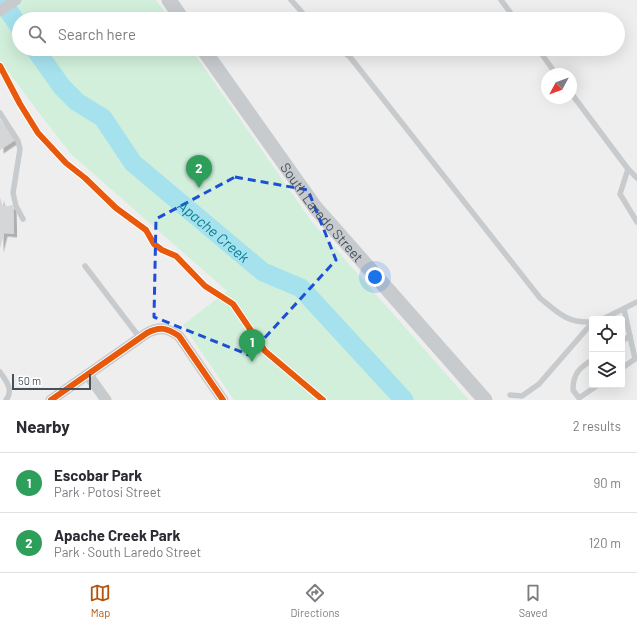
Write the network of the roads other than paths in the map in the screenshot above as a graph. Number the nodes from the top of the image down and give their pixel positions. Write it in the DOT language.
graph roads {
  1 [pos="16,0"];
  2 [pos="169,0"];
  3 [pos="291,0"];
  4 [pos="501,0"];
  5 [pos="0,11"];
  6 [pos="177,12"];
  7 [pos="302,12"];
  8 [pos="510,12"];
  9 [pos="208,56"];
  10 [pos="350,56"];
  11 [pos="543,56"];
  12 [pos="552,68"];
  13 [pos="577,101"];
  14 [pos="0,113"];
  15 [pos="628,168"];
  16 [pos="637,178"];
  17 [pos="23,220"];
  18 [pos="637,222"];
  19 [pos="85,266"];
  20 [pos="637,302"];
  21 [pos="624,309"];
  22 [pos="609,316"];
  23 [pos="589,323"];
  24 [pos="589,326"];
  25 [pos="630,336"];
  26 [pos="140,338"];
  27 [pos="625,339"];
  28 [pos="635,352"];
  29 [pos="589,362"];
  30 [pos="625,366"];
  31 [pos="0,372"];
  32 [pos="88,375"];
  33 [pos="594,388"];
  34 [pos="510,395"];
  35 [pos="6,400"];
  36 [pos="51,400"];
  37 [pos="106,400"];
  38 [pos="223,400"];
  39 [pos="485,400"];
  1 -- 5 [label="street"];
  2 -- 6 [label="main road"];
  3 -- 7 [label="lane"];
  4 -- 8 [label="lane"];
  9 -- 39 [label="main road, South Laredo Street"];
  10 -- 23 [label="lane"];
  11 -- 12 [label="lane"];
  13 -- 15 [label="lane"];
  14 -- 17 [label="lane"];
  15 -- 16 [label="lane"];
  15 -- 18 [label="lane"];
  19 -- 26 [label="lane"];
  20 -- 21 [label="lane"];
  21 -- 22 [label="lane"];
  21 -- 25 [label="lane"];
  24 -- 34 [label="lane"];
  25 -- 27 [label="lane"];
  25 -- 28 [label="lane"];
  26 -- 32 [label="street"];
  26 -- 38 [label="street"];
  28 -- 30 [label="lane"];
  29 -- 33 [label="lane"];
  31 -- 35 [label="lane"];
  32 -- 36 [label="street"];
  32 -- 37 [label="street"];
}
